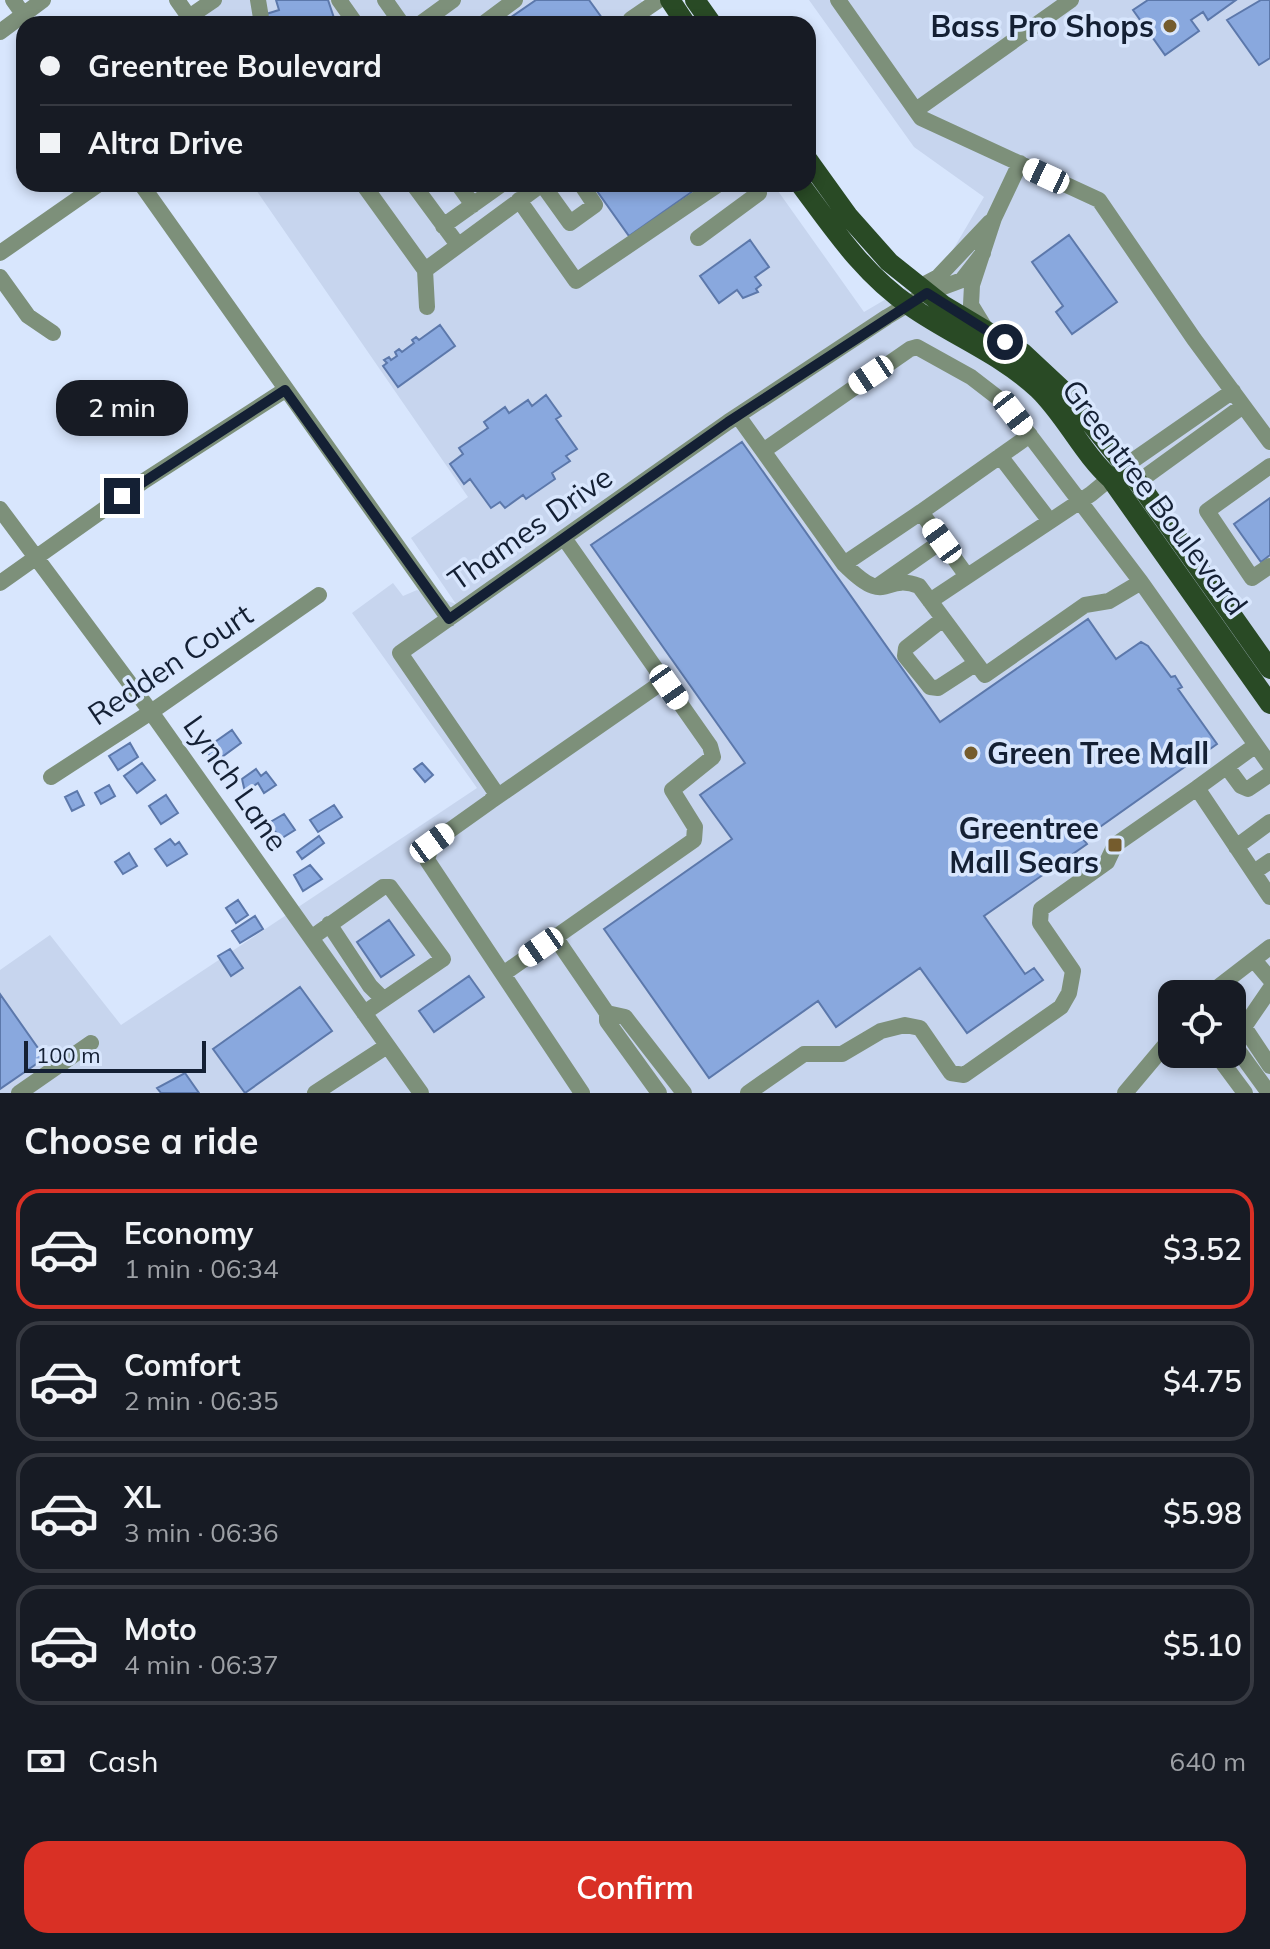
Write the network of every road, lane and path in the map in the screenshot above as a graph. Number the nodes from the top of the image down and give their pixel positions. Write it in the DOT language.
graph roads {
  1 [pos="43,0"];
  2 [pos="214,0"];
  3 [pos="453,0"];
  4 [pos="515,0"];
  5 [pos="659,0"];
  6 [pos="838,0"];
  7 [pos="1071,0"];
  8 [pos="30,16"];
  9 [pos="190,16"];
  10 [pos="431,16"];
  11 [pos="494,16"];
  12 [pos="635,16"];
  13 [pos="916,110"];
  14 [pos="1020,163"];
  15 [pos="816,171"];
  16 [pos="88,192"];
  17 [pos="147,192"];
  18 [pos="369,192"];
  19 [pos="419,192"];
  20 [pos="464,192"];
  21 [pos="491,192"];
  22 [pos="530,192"];
  23 [pos="548,192"];
  24 [pos="586,192"];
  25 [pos="707,192"];
  26 [pos="758,192"];
  27 [pos="806,192"];
  28 [pos="519,200"];
  29 [pos="473,205"];
  30 [pos="994,218"];
  31 [pos="443,226"];
  32 [pos="698,238"];
  33 [pos="458,245"];
  34 [pos="0,253"];
  35 [pos="983,253"];
  36 [pos="425,270"];
  37 [pos="0,277"];
  38 [pos="923,290"];
  39 [pos="908,305"];
  40 [pos="427,307"];
  41 [pos="987,331"];
  42 [pos="53,333"];
  43 [pos="285,390"];
  44 [pos="1233,391"];
  45 [pos="1243,406"];
  46 [pos="738,416"];
  47 [pos="1030,435"];
  48 [pos="1270,442"];
  49 [pos="763,451"];
  50 [pos="1000,456"];
  51 [pos="1270,466"];
  52 [pos="1118,472"];
  53 [pos="1138,482"];
  54 [pos="1081,501"];
  55 [pos="0,509"];
  56 [pos="921,512"];
  57 [pos="1049,520"];
  58 [pos="564,538"];
  59 [pos="942,541"];
  60 [pos="36,557"];
  61 [pos="844,564"];
  62 [pos="1270,566"];
  63 [pos="967,576"];
  64 [pos="1141,582"];
  65 [pos="0,583"];
  66 [pos="874,588"];
  67 [pos="319,595"];
  68 [pos="930,601"];
  69 [pos="449,619"];
  70 [pos="943,619"];
  71 [pos="975,664"];
  72 [pos="1270,669"];
  73 [pos="664,681"];
  74 [pos="1270,704"];
  75 [pos="151,712"];
  76 [pos="1256,745"];
  77 [pos="1270,765"];
  78 [pos="1227,767"];
  79 [pos="1270,774"];
  80 [pos="51,777"];
  81 [pos="1197,788"];
  82 [pos="491,801"];
  83 [pos="1270,822"];
  84 [pos="1236,847"];
  85 [pos="1270,861"];
  86 [pos="1254,872"];
  87 [pos="1270,897"];
  88 [pos="329,924"];
  89 [pos="555,937"];
  90 [pos="311,938"];
  91 [pos="1270,947"];
  92 [pos="1254,960"];
  93 [pos="503,974"];
  94 [pos="1270,979"];
  95 [pos="1228,980"];
  96 [pos="1270,989"];
  97 [pos="383,999"];
  98 [pos="364,1013"];
  99 [pos="607,1013"];
  100 [pos="91,1043"];
  101 [pos="387,1046"];
  102 [pos="1158,1055"];
  103 [pos="1246,1062"];
  104 [pos="1270,1066"];
  105 [pos="1226,1068"];
  106 [pos="1267,1091"];
  107 [pos="1129,1092"];
  108 [pos="19,1093"];
  109 [pos="315,1093"];
  110 [pos="421,1093"];
  111 [pos="582,1093"];
  112 [pos="659,1093"];
  113 [pos="684,1093"];
  114 [pos="748,1093"];
  115 [pos="1245,1093"];
  1 -- 8 [label="street"];
  2 -- 9 [label="street"];
  3 -- 10 [label="street"];
  4 -- 11 [label="street"];
  5 -- 12 [label="street"];
  6 -- 13 [label="street"];
  7 -- 13 [label="street"];
  13 -- 14 [label="street"];
  14 -- 30 [label="street"];
  14 -- 44 [label="street"];
  15 -- 38 [label="main road, Greentree Boulevard"];
  16 -- 34 [label="street"];
  17 -- 43 [label="street, Thames Drive"];
  18 -- 36 [label="street"];
  19 -- 31 [label="street"];
  20 -- 29 [label="street"];
  21 -- 29 [label="street"];
  22 -- 28 [label="street"];
  23 -- 24 [label="street"];
  25 -- 28 [label="street"];
  26 -- 32 [label="street"];
  27 -- 39 [label="main road, Greentree Boulevard"];
  28 -- 33 [label="street"];
  29 -- 31 [label="street"];
  30 -- 35 [label="street"];
  30 -- 38 [label="street"];
  31 -- 33 [label="street"];
  33 -- 36 [label="street"];
  35 -- 38 [label="street"];
  35 -- 41 [label="street"];
  36 -- 40 [label="street"];
  37 -- 42 [label="street"];
  38 -- 39 [label="street, Thames Drive"];
  38 -- 41 [label="main road, Greentree Boulevard"];
  39 -- 46 [label="street, Thames Drive"];
  39 -- 52 [label="main road, Greentree Boulevard"];
  41 -- 52 [label="main road, Greentree Boulevard"];
  43 -- 60 [label="street"];
  43 -- 69 [label="street, Thames Drive"];
  44 -- 45 [label="street"];
  44 -- 52 [label="street"];
  45 -- 48 [label="street"];
  45 -- 53 [label="street"];
  46 -- 49 [label="street"];
  46 -- 58 [label="street, Thames Drive"];
  47 -- 49 [label="street"];
  47 -- 50 [label="street"];
  47 -- 54 [label="street"];
  49 -- 61 [label="street"];
  50 -- 56 [label="street"];
  50 -- 57 [label="street"];
  51 -- 62 [label="street"];
  52 -- 53 [label="main road, Greentree Boulevard"];
  52 -- 54 [label="street"];
  52 -- 74 [label="main road, Greentree Boulevard"];
  53 -- 72 [label="main road, Greentree Boulevard"];
  54 -- 57 [label="street"];
  54 -- 64 [label="street"];
  55 -- 60 [label="street, Lynch Lane"];
  56 -- 59 [label="street"];
  56 -- 61 [label="street"];
  57 -- 63 [label="street"];
  58 -- 69 [label="street, Thames Drive"];
  58 -- 73 [label="street"];
  59 -- 63 [label="street"];
  59 -- 66 [label="street"];
  60 -- 65 [label="street"];
  60 -- 75 [label="street, Lynch Lane"];
  61 -- 66 [label="street"];
  63 -- 68 [label="street"];
  64 -- 71 [label="street"];
  64 -- 76 [label="street"];
  66 -- 68 [label="street"];
  67 -- 75 [label="street, Redden Court"];
  68 -- 70 [label="street"];
  69 -- 82 [label="street"];
  70 -- 71 [label="street"];
  70 -- 71 [label="street"];
  73 -- 82 [label="street"];
  73 -- 89 [label="street"];
  75 -- 80 [label="street, Redden Court"];
  75 -- 90 [label="street, Lynch Lane"];
  76 -- 77 [label="street"];
  76 -- 78 [label="street"];
  78 -- 79 [label="street"];
  78 -- 81 [label="street"];
  81 -- 84 [label="street"];
  81 -- 114 [label="street"];
  82 -- 93 [label="street"];
  83 -- 84 [label="street"];
  84 -- 86 [label="street"];
  85 -- 86 [label="street"];
  86 -- 87 [label="street"];
  88 -- 90 [label="street"];
  88 -- 97 [label="street"];
  88 -- 97 [label="street"];
  89 -- 93 [label="street"];
  89 -- 99 [label="street"];
  90 -- 98 [label="street, Lynch Lane"];
  91 -- 92 [label="street"];
  92 -- 94 [label="street"];
  92 -- 95 [label="street"];
  93 -- 111 [label="street"];
  96 -- 104 [label="street"];
  97 -- 98 [label="street"];
  98 -- 101 [label="street, Lynch Lane"];
  99 -- 112 [label="street"];
  99 -- 113 [label="street"];
  100 -- 108 [label="street"];
  101 -- 109 [label="street"];
  101 -- 110 [label="street, Lynch Lane"];
  102 -- 107 [label="street"];
  103 -- 106 [label="street"];
  105 -- 115 [label="street"];
}
